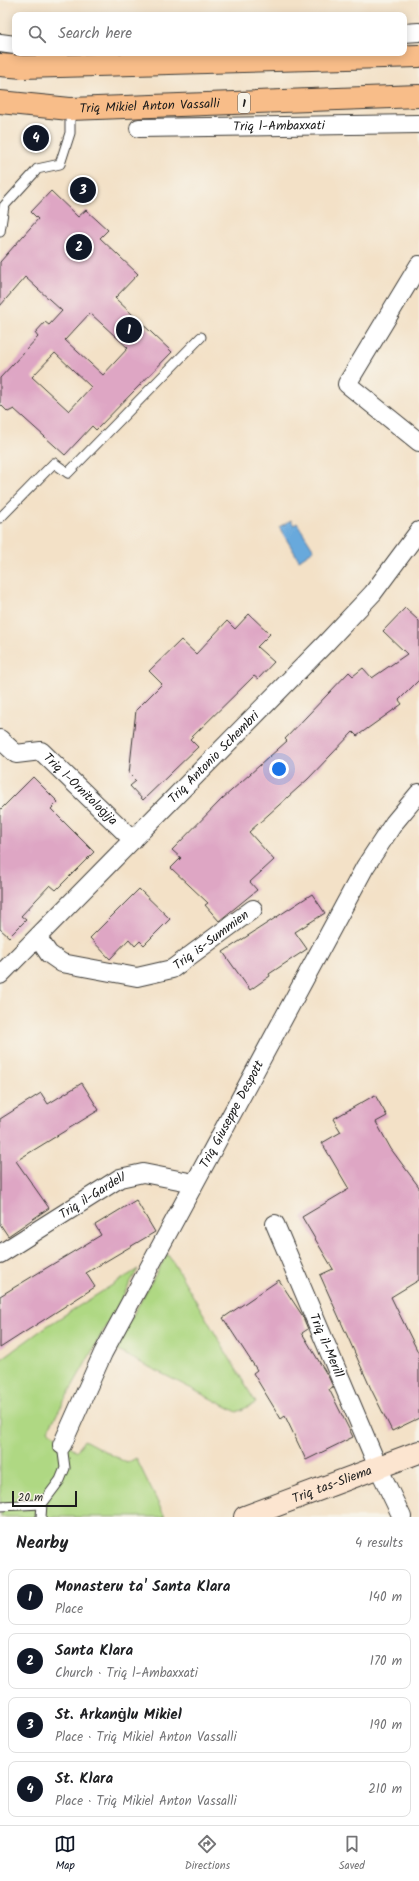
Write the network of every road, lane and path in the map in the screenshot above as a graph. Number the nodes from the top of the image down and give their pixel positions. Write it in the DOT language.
graph roads {
  1 [pos="419,32"];
  2 [pos="407,33"];
  3 [pos="0,43"];
  4 [pos="12,45"];
  5 [pos="419,56"];
  6 [pos="24,60"];
  7 [pos="0,65"];
  8 [pos="419,96"];
  9 [pos="0,102"];
  10 [pos="70,109"];
  11 [pos="419,124"];
  12 [pos="139,128"];
  13 [pos="0,232"];
  14 [pos="419,266"];
  15 [pos="202,337"];
  16 [pos="419,442"];
  17 [pos="0,518"];
  18 [pos="419,531"];
  19 [pos="1,743"];
  20 [pos="419,793"];
  21 [pos="133,840"];
  22 [pos="253,909"];
  23 [pos="38,938"];
  24 [pos="0,975"];
  25 [pos="194,1183"];
  26 [pos="275,1224"];
  27 [pos="0,1254"];
  28 [pos="62,1446"];
  29 [pos="419,1452"];
  30 [pos="378,1467"];
  31 [pos="42,1504"];
  32 [pos="0,1506"];
  33 [pos="41,1517"];
  34 [pos="246,1517"];
  35 [pos="402,1517"];
  1 -- 2 [label="street"];
  3 -- 4 [label="street"];
  5 -- 6 [label="highway"];
  6 -- 7 [label="highway"];
  8 -- 10 [label="highway, Triq Mikiel Anton Vassalli / 1"];
  9 -- 10 [label="highway, Triq Mikiel Anton Vassalli / 1"];
  10 -- 13 [label="lane"];
  11 -- 12 [label="street, Triq l-Ambaxxati"];
  14 -- 16 [label="street"];
  15 -- 17 [label="lane"];
  18 -- 21 [label="street, Triq Antonio Schembri"];
  19 -- 21 [label="street, Triq l-Ornitoloġija"];
  20 -- 25 [label="street, Triq Giuseppe Despott"];
  21 -- 23 [label="street, Triq Antonio Schembri"];
  22 -- 23 [label="street, Triq is-Summien"];
  23 -- 24 [label="street, Triq Antonio Schembri"];
  25 -- 27 [label="street, Triq il-Gardell"];
  25 -- 28 [label="street, Triq Giuseppe Despott"];
  26 -- 30 [label="street, Triq il-Merill"];
  28 -- 31 [label="lane"];
  29 -- 30 [label="main road, Triq tas-Sliema"];
  30 -- 34 [label="main road, Triq tas-Sliema"];
  30 -- 35 [label="street, Triq il-Merill"];
  31 -- 32 [label="lane"];
  31 -- 33 [label="lane"];
}
